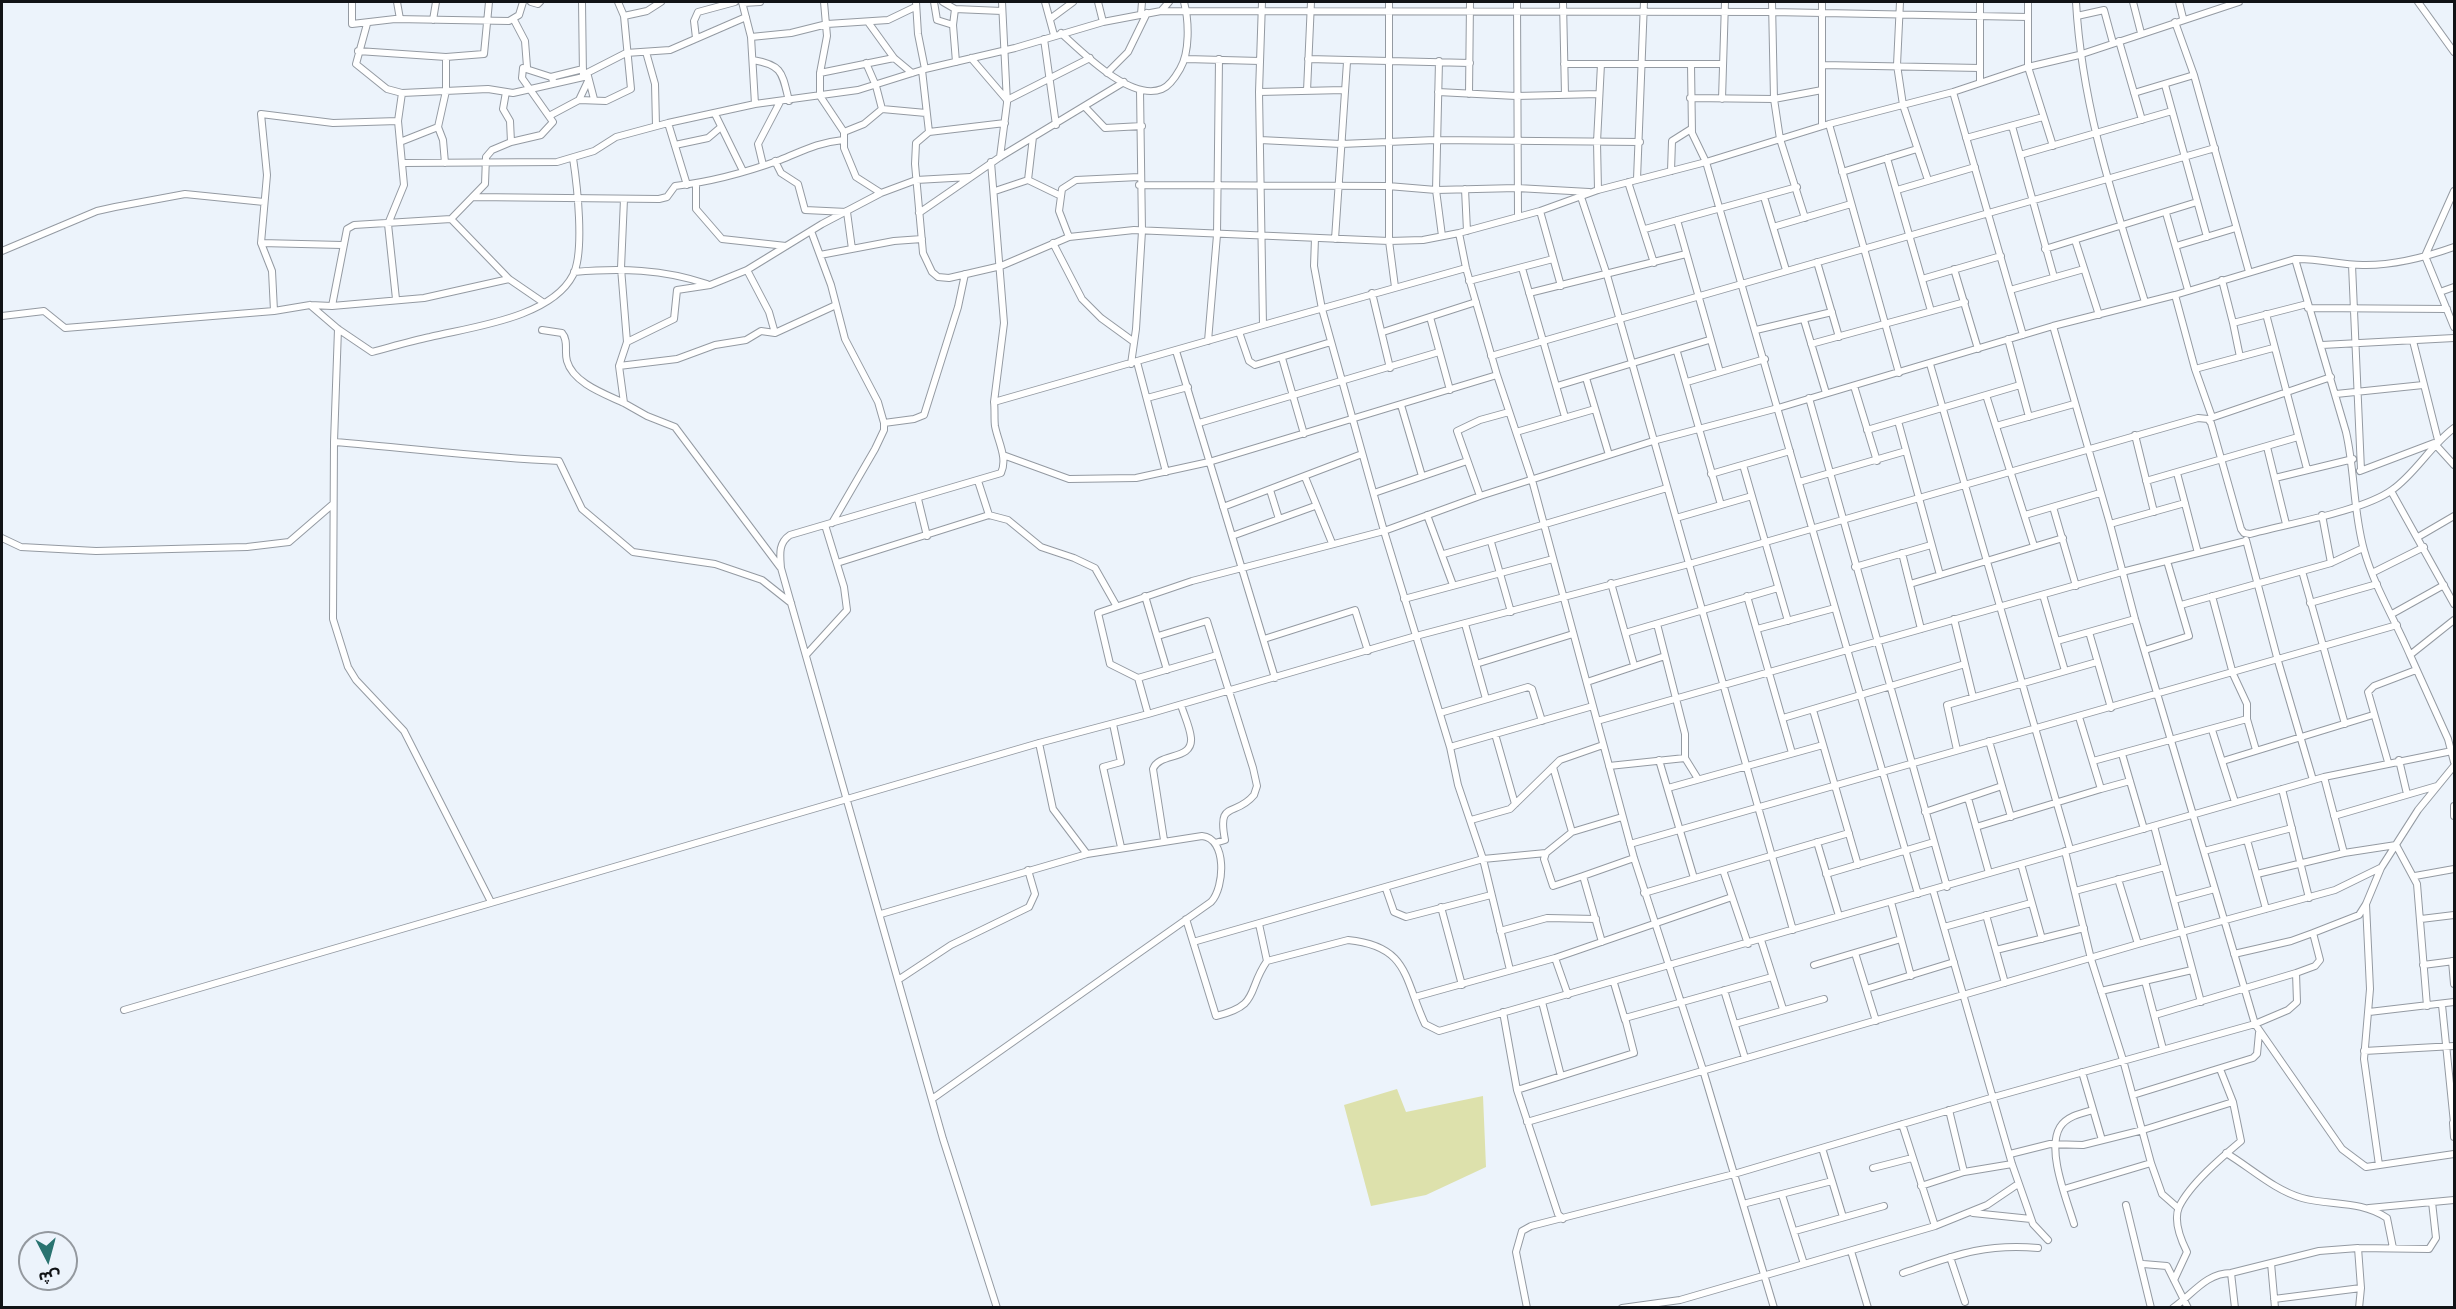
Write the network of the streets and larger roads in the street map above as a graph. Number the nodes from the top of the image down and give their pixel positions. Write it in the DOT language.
graph roads {
  1 [pos="352,2"];
  2 [pos="398,2"];
  3 [pos="436,2"];
  4 [pos="489,2"];
  5 [pos="523,2"];
  6 [pos="531,2"];
  7 [pos="540,2"];
  8 [pos="582,2"];
  9 [pos="618,2"];
  10 [pos="661,2"];
  11 [pos="740,2"];
  12 [pos="760,2"];
  13 [pos="824,2"];
  14 [pos="934,2"];
  15 [pos="942,2"];
  16 [pos="1002,2"];
  17 [pos="1045,2"];
  18 [pos="1073,2"];
  19 [pos="1098,2"];
  20 [pos="1142,2"];
  21 [pos="1169,2"];
  22 [pos="1184,2"];
  23 [pos="1262,2"];
  24 [pos="1311,2"];
  25 [pos="1389,2"];
  26 [pos="1470,2"];
  27 [pos="1517,2"];
  28 [pos="1563,2"];
  29 [pos="1644,2"];
  30 [pos="1725,2"];
  31 [pos="1772,2"];
  32 [pos="1822,2"];
  33 [pos="1900,2"];
  34 [pos="1980,2"];
  35 [pos="2028,2"];
  36 [pos="2076,2"];
  37 [pos="2133,2"];
  38 [pos="2180,2"];
  39 [pos="2240,2"];
  40 [pos="2418,2"];
  41 [pos="917,3"];
  42 [pos="2227,3"];
  43 [pos="979,5"];
  44 [pos="955,9"];
  45 [pos="1186,10"];
  46 [pos="1262,10"];
  47 [pos="1388,10"];
  48 [pos="1471,10"];
  49 [pos="1002,11"];
  50 [pos="1161,11"];
  51 [pos="1311,11"];
  52 [pos="1517,11"];
  53 [pos="1563,11"];
  54 [pos="1772,12"];
  55 [pos="1644,13"];
  56 [pos="1724,13"];
  57 [pos="1822,13"];
  58 [pos="1144,14"];
  59 [pos="1900,15"];
  60 [pos="624,16"];
  61 [pos="2077,16"];
  62 [pos="746,17"];
  63 [pos="1980,17"];
  64 [pos="2028,17"];
  65 [pos="2183,18"];
  66 [pos="400,19"];
  67 [pos="1050,19"];
  68 [pos="433,20"];
  69 [pos="514,20"];
  70 [pos="489,21"];
  71 [pos="868,22"];
  72 [pos="1103,22"];
  73 [pos="2175,22"];
  74 [pos="367,24"];
  75 [pos="827,24"];
  76 [pos="952,25"];
  77 [pos="2141,33"];
  78 [pos="1058,34"];
  79 [pos="751,37"];
  80 [pos="696,38"];
  81 [pos="1044,39"];
  82 [pos="2116,42"];
  83 [pos="358,51"];
  84 [pos="1002,51"];
  85 [pos="646,52"];
  86 [pos="2454,52"];
  87 [pos="626,53"];
  88 [pos="2079,55"];
  89 [pos="446,57"];
  90 [pos="894,58"];
  91 [pos="971,58"];
  92 [pos="1090,58"];
  93 [pos="1186,59"];
  94 [pos="1219,59"];
  95 [pos="1308,59"];
  96 [pos="753,60"];
  97 [pos="1260,61"];
  98 [pos="1389,61"];
  99 [pos="1439,61"];
  100 [pos="956,62"];
  101 [pos="1347,62"];
  102 [pos="866,63"];
  103 [pos="1470,63"];
  104 [pos="1600,63"];
  105 [pos="1642,63"];
  106 [pos="1564,64"];
  107 [pos="1691,64"];
  108 [pos="1723,64"];
  109 [pos="1822,65"];
  110 [pos="1897,65"];
  111 [pos="527,67"];
  112 [pos="2028,67"];
  113 [pos="1980,68"];
  114 [pos="924,69"];
  115 [pos="912,73"];
  116 [pos="1107,73"];
  117 [pos="820,74"];
  118 [pos="585,75"];
  119 [pos="2194,75"];
  120 [pos="1049,78"];
  121 [pos="553,80"];
  122 [pos="1124,82"];
  123 [pos="1980,82"];
  124 [pos="2166,85"];
  125 [pos="876,86"];
  126 [pos="530,90"];
  127 [pos="1140,90"];
  128 [pos="1344,90"];
  129 [pos="1822,90"];
  130 [pos="446,91"];
  131 [pos="1306,91"];
  132 [pos="506,92"];
  133 [pos="1259,92"];
  134 [pos="1438,92"];
  135 [pos="1953,92"];
  136 [pos="402,93"];
  137 [pos="2134,93"];
  138 [pos="1468,94"];
  139 [pos="1565,94"];
  140 [pos="1599,94"];
  141 [pos="820,96"];
  142 [pos="1516,96"];
  143 [pos="594,99"];
  144 [pos="1690,99"];
  145 [pos="1722,99"];
  146 [pos="1774,99"];
  147 [pos="579,100"];
  148 [pos="1007,100"];
  149 [pos="789,101"];
  150 [pos="780,102"];
  151 [pos="755,104"];
  152 [pos="1903,105"];
  153 [pos="1085,107"];
  154 [pos="882,109"];
  155 [pos="2172,111"];
  156 [pos="926,113"];
  157 [pos="715,114"];
  158 [pos="549,116"];
  159 [pos="2043,117"];
  160 [pos="2142,120"];
  161 [pos="398,121"];
  162 [pos="668,123"];
  163 [pos="1005,123"];
  164 [pos="1056,124"];
  165 [pos="1825,125"];
  166 [pos="656,126"];
  167 [pos="1142,126"];
  168 [pos="2012,126"];
  169 [pos="438,127"];
  170 [pos="721,127"];
  171 [pos="1691,129"];
  172 [pos="844,132"];
  173 [pos="929,132"];
  174 [pos="2095,133"];
  175 [pos="1033,137"];
  176 [pos="1966,138"];
  177 [pos="1780,139"];
  178 [pos="843,140"];
  179 [pos="1260,140"];
  180 [pos="1436,140"];
  181 [pos="1389,141"];
  182 [pos="400,142"];
  183 [pos="511,142"];
  184 [pos="1517,142"];
  185 [pos="1597,142"];
  186 [pos="1640,142"];
  187 [pos="1341,144"];
  188 [pos="675,145"];
  189 [pos="2053,146"];
  190 [pos="2215,148"];
  191 [pos="1917,149"];
  192 [pos="2020,155"];
  193 [pos="1000,157"];
  194 [pos="2185,157"];
  195 [pos="573,158"];
  196 [pos="1887,158"];
  197 [pos="486,161"];
  198 [pos="774,161"];
  199 [pos="991,162"];
  200 [pos="1706,162"];
  201 [pos="404,163"];
  202 [pos="445,163"];
  203 [pos="763,165"];
  204 [pos="1975,167"];
  205 [pos="743,171"];
  206 [pos="1671,171"];
  207 [pos="1842,172"];
  208 [pos="970,177"];
  209 [pos="1637,179"];
  210 [pos="916,180"];
  211 [pos="1028,180"];
  212 [pos="1928,180"];
  213 [pos="1139,181"];
  214 [pos="2106,181"];
  215 [pos="1628,182"];
  216 [pos="696,183"];
  217 [pos="1216,184"];
  218 [pos="687,185"];
  219 [pos="1339,186"];
  220 [pos="1388,186"];
  221 [pos="1261,187"];
  222 [pos="1797,187"];
  223 [pos="1517,188"];
  224 [pos="1465,189"];
  225 [pos="1436,190"];
  226 [pos="1897,190"];
  227 [pos="995,191"];
  228 [pos="1595,191"];
  229 [pos="2454,191"];
  230 [pos="881,193"];
  231 [pos="1059,195"];
  232 [pos="473,197"];
  233 [pos="1581,197"];
  234 [pos="1764,197"];
  235 [pos="579,198"];
  236 [pos="624,199"];
  237 [pos="2452,200"];
  238 [pos="2031,201"];
  239 [pos="264,202"];
  240 [pos="2197,202"];
  241 [pos="1851,204"];
  242 [pos="1719,208"];
  243 [pos="847,212"];
  244 [pos="1540,212"];
  245 [pos="1989,212"];
  246 [pos="919,213"];
  247 [pos="2166,213"];
  248 [pos="1518,217"];
  249 [pos="1805,218"];
  250 [pos="451,219"];
  251 [pos="1677,220"];
  252 [pos="388,225"];
  253 [pos="2122,225"];
  254 [pos="1773,227"];
  255 [pos="2236,228"];
  256 [pos="1645,229"];
  257 [pos="810,231"];
  258 [pos="1142,231"];
  259 [pos="1467,231"];
  260 [pos="1459,234"];
  261 [pos="1217,235"];
  262 [pos="1443,236"];
  263 [pos="1910,236"];
  264 [pos="1069,237"];
  265 [pos="1263,237"];
  266 [pos="2207,237"];
  267 [pos="1315,238"];
  268 [pos="1335,238"];
  269 [pos="922,239"];
  270 [pos="2075,240"];
  271 [pos="1389,241"];
  272 [pos="261,243"];
  273 [pos="1053,243"];
  274 [pos="342,245"];
  275 [pos="786,246"];
  276 [pos="2176,246"];
  277 [pos="2454,247"];
  278 [pos="852,249"];
  279 [pos="1863,249"];
  280 [pos="2045,249"];
  281 [pos="2,251"];
  282 [pos="1686,254"];
  283 [pos="820,255"];
  284 [pos="2001,256"];
  285 [pos="2425,256"];
  286 [pos="1553,259"];
  287 [pos="2295,259"];
  288 [pos="1818,262"];
  289 [pos="1654,263"];
  290 [pos="2352,265"];
  291 [pos="1001,266"];
  292 [pos="1522,267"];
  293 [pos="621,268"];
  294 [pos="1466,268"];
  295 [pos="1954,269"];
  296 [pos="2084,269"];
  297 [pos="747,270"];
  298 [pos="1786,270"];
  299 [pos="574,272"];
  300 [pos="2249,273"];
  301 [pos="965,274"];
  302 [pos="1607,275"];
  303 [pos="2054,277"];
  304 [pos="509,279"];
  305 [pos="1922,279"];
  306 [pos="1469,280"];
  307 [pos="2222,280"];
  308 [pos="1742,283"];
  309 [pos="710,285"];
  310 [pos="1561,286"];
  311 [pos="1395,287"];
  312 [pos="2454,287"];
  313 [pos="2010,290"];
  314 [pos="2188,290"];
  315 [pos="2440,292"];
  316 [pos="1372,293"];
  317 [pos="1529,293"];
  318 [pos="2175,295"];
  319 [pos="1698,297"];
  320 [pos="396,299"];
  321 [pos="1476,302"];
  322 [pos="1965,302"];
  323 [pos="2145,302"];
  324 [pos="544,303"];
  325 [pos="310,305"];
  326 [pos="836,305"];
  327 [pos="332,306"];
  328 [pos="2308,306"];
  329 [pos="2354,307"];
  330 [pos="1322,309"];
  331 [pos="2447,309"];
  332 [pos="274,311"];
  333 [pos="1931,311"];
  334 [pos="1832,312"];
  335 [pos="2266,314"];
  336 [pos="2099,315"];
  337 [pos="2,316"];
  338 [pos="1430,317"];
  339 [pos="1620,320"];
  340 [pos="1804,320"];
  341 [pos="2233,323"];
  342 [pos="1263,325"];
  343 [pos="1885,325"];
  344 [pos="2053,326"];
  345 [pos="2454,327"];
  346 [pos="338,329"];
  347 [pos="542,330"];
  348 [pos="1756,330"];
  349 [pos="1239,332"];
  350 [pos="1383,332"];
  351 [pos="775,333"];
  352 [pos="2023,335"];
  353 [pos="1839,337"];
  354 [pos="2008,339"];
  355 [pos="2454,339"];
  356 [pos="1709,340"];
  357 [pos="1208,341"];
  358 [pos="2413,341"];
  359 [pos="627,342"];
  360 [pos="1134,342"];
  361 [pos="1331,342"];
  362 [pos="1544,342"];
  363 [pos="1811,344"];
  364 [pos="2355,344"];
  365 [pos="2322,345"];
  366 [pos="2273,348"];
  367 [pos="1978,349"];
  368 [pos="1176,351"];
  369 [pos="1439,352"];
  370 [pos="1677,352"];
  371 [pos="1491,356"];
  372 [pos="2240,357"];
  373 [pos="1282,358"];
  374 [pos="1765,359"];
  375 [pos="1134,363"];
  376 [pos="1930,364"];
  377 [pos="1631,365"];
  378 [pos="619,366"];
  379 [pos="1390,368"];
  380 [pos="2195,369"];
  381 [pos="1720,372"];
  382 [pos="1899,373"];
  383 [pos="1497,375"];
  384 [pos="2331,377"];
  385 [pos="1587,378"];
  386 [pos="1342,379"];
  387 [pos="1687,382"];
  388 [pos="2020,385"];
  389 [pos="2423,385"];
  390 [pos="1557,386"];
  391 [pos="1854,386"];
  392 [pos="1188,387"];
  393 [pos="1450,390"];
  394 [pos="2358,392"];
  395 [pos="1826,393"];
  396 [pos="2285,393"];
  397 [pos="1293,394"];
  398 [pos="2336,394"];
  399 [pos="1986,395"];
  400 [pos="1147,398"];
  401 [pos="1809,398"];
  402 [pos="994,402"];
  403 [pos="624,403"];
  404 [pos="2074,404"];
  405 [pos="1401,405"];
  406 [pos="1943,407"];
  407 [pos="1778,408"];
  408 [pos="1596,409"];
  409 [pos="1509,412"];
  410 [pos="1565,417"];
  411 [pos="2030,417"];
  412 [pos="2210,418"];
  413 [pos="1352,420"];
  414 [pos="1898,421"];
  415 [pos="884,423"];
  416 [pos="1199,423"];
  417 [pos="1996,426"];
  418 [pos="1698,428"];
  419 [pos="2454,428"];
  420 [pos="1867,430"];
  421 [pos="1516,432"];
  422 [pos="1304,434"];
  423 [pos="2135,435"];
  424 [pos="2298,438"];
  425 [pos="1653,441"];
  426 [pos="334,442"];
  427 [pos="2436,442"];
  428 [pos="2267,447"];
  429 [pos="2088,450"];
  430 [pos="1790,451"];
  431 [pos="1906,451"];
  432 [pos="1003,454"];
  433 [pos="1362,454"];
  434 [pos="1609,456"];
  435 [pos="2353,459"];
  436 [pos="1877,460"];
  437 [pos="2221,460"];
  438 [pos="1467,461"];
  439 [pos="1209,462"];
  440 [pos="1743,465"];
  441 [pos="2454,465"];
  442 [pos="2307,469"];
  443 [pos="2361,470"];
  444 [pos="2011,471"];
  445 [pos="1166,472"];
  446 [pos="1828,473"];
  447 [pos="2177,473"];
  448 [pos="2354,473"];
  449 [pos="1711,474"];
  450 [pos="1422,476"];
  451 [pos="1305,477"];
  452 [pos="2275,478"];
  453 [pos="1532,480"];
  454 [pos="978,481"];
  455 [pos="2146,481"];
  456 [pos="1799,482"];
  457 [pos="1964,485"];
  458 [pos="1667,488"];
  459 [pos="1270,490"];
  460 [pos="2391,491"];
  461 [pos="1374,493"];
  462 [pos="2100,493"];
  463 [pos="1480,496"];
  464 [pos="1752,496"];
  465 [pos="918,498"];
  466 [pos="1918,498"];
  467 [pos="2185,503"];
  468 [pos="333,504"];
  469 [pos="1721,505"];
  470 [pos="1315,506"];
  471 [pos="1222,507"];
  472 [pos="2053,507"];
  473 [pos="2356,507"];
  474 [pos="2154,512"];
  475 [pos="2322,514"];
  476 [pos="989,515"];
  477 [pos="1427,515"];
  478 [pos="2025,515"];
  479 [pos="2454,517"];
  480 [pos="1676,518"];
  481 [pos="1279,519"];
  482 [pos="1841,520"];
  483 [pos="828,524"];
  484 [pos="1544,524"];
  485 [pos="2110,524"];
  486 [pos="2286,525"];
  487 [pos="1813,529"];
  488 [pos="1384,531"];
  489 [pos="2244,533"];
  490 [pos="927,536"];
  491 [pos="1232,536"];
  492 [pos="2418,537"];
  493 [pos="2,538"];
  494 [pos="2063,538"];
  495 [pos="2246,541"];
  496 [pos="1491,542"];
  497 [pos="1765,542"];
  498 [pos="1332,543"];
  499 [pos="1931,545"];
  500 [pos="2034,546"];
  501 [pos="2424,547"];
  502 [pos="2363,548"];
  503 [pos="1902,553"];
  504 [pos="2198,553"];
  505 [pos="1444,554"];
  506 [pos="1553,559"];
  507 [pos="1987,561"];
  508 [pos="2167,561"];
  509 [pos="837,563"];
  510 [pos="2331,563"];
  511 [pos="1689,564"];
  512 [pos="1242,567"];
  513 [pos="1855,567"];
  514 [pos="781,568"];
  515 [pos="2302,571"];
  516 [pos="2122,572"];
  517 [pos="1500,573"];
  518 [pos="2372,573"];
  519 [pos="1940,575"];
  520 [pos="1611,583"];
  521 [pos="2257,583"];
  522 [pos="2378,584"];
  523 [pos="1453,585"];
  524 [pos="1910,585"];
  525 [pos="2444,585"];
  526 [pos="2076,586"];
  527 [pos="1778,588"];
  528 [pos="2043,595"];
  529 [pos="1145,596"];
  530 [pos="1747,596"];
  531 [pos="2212,596"];
  532 [pos="1563,597"];
  533 [pos="1404,599"];
  534 [pos="791,603"];
  535 [pos="2310,603"];
  536 [pos="2454,604"];
  537 [pos="1116,605"];
  538 [pos="2181,605"];
  539 [pos="2000,607"];
  540 [pos="1835,608"];
  541 [pos="1702,609"];
  542 [pos="1511,612"];
  543 [pos="2392,614"];
  544 [pos="1954,619"];
  545 [pos="2135,620"];
  546 [pos="2454,620"];
  547 [pos="1788,621"];
  548 [pos="1465,624"];
  549 [pos="1657,624"];
  550 [pos="2397,625"];
  551 [pos="1757,629"];
  552 [pos="1921,629"];
  553 [pos="2089,632"];
  554 [pos="1625,633"];
  555 [pos="1574,634"];
  556 [pos="1158,636"];
  557 [pos="1416,636"];
  558 [pos="1264,639"];
  559 [pos="1877,641"];
  560 [pos="2057,641"];
  561 [pos="2323,647"];
  562 [pos="1847,649"];
  563 [pos="2145,650"];
  564 [pos="1368,651"];
  565 [pos="806,655"];
  566 [pos="2410,655"];
  567 [pos="1217,656"];
  568 [pos="1665,656"];
  569 [pos="2278,661"];
  570 [pos="2097,662"];
  571 [pos="1476,664"];
  572 [pos="1965,664"];
  573 [pos="1634,665"];
  574 [pos="1167,670"];
  575 [pos="2416,670"];
  576 [pos="1769,672"];
  577 [pos="2066,672"];
  578 [pos="2233,674"];
  579 [pos="1138,678"];
  580 [pos="1275,678"];
  581 [pos="1587,682"];
  582 [pos="2021,683"];
  583 [pos="1725,684"];
  584 [pos="1889,687"];
  585 [pos="1228,690"];
  586 [pos="2157,693"];
  587 [pos="1861,696"];
  588 [pos="1973,697"];
  589 [pos="1676,698"];
  590 [pos="1486,699"];
  591 [pos="1180,705"];
  592 [pos="1593,706"];
  593 [pos="2111,708"];
  594 [pos="1813,710"];
  595 [pos="1440,713"];
  596 [pos="1148,714"];
  597 [pos="2373,715"];
  598 [pos="2079,717"];
  599 [pos="1783,718"];
  600 [pos="2247,719"];
  601 [pos="1542,720"];
  602 [pos="1597,721"];
  603 [pos="1113,724"];
  604 [pos="2344,724"];
  605 [pos="2035,729"];
  606 [pos="2212,730"];
  607 [pos="1495,734"];
  608 [pos="2300,737"];
  609 [pos="1989,741"];
  610 [pos="2171,741"];
  611 [pos="1040,743"];
  612 [pos="1603,745"];
  613 [pos="1823,745"];
  614 [pos="1450,747"];
  615 [pos="1957,750"];
  616 [pos="2256,750"];
  617 [pos="2452,751"];
  618 [pos="1792,753"];
  619 [pos="2122,754"];
  620 [pos="1686,758"];
  621 [pos="1659,760"];
  622 [pos="2399,760"];
  623 [pos="2093,761"];
  624 [pos="2223,761"];
  625 [pos="2388,762"];
  626 [pos="1911,764"];
  627 [pos="2454,764"];
  628 [pos="1746,765"];
  629 [pos="1609,766"];
  630 [pos="1553,767"];
  631 [pos="1882,772"];
  632 [pos="2324,777"];
  633 [pos="1698,779"];
  634 [pos="2313,780"];
  635 [pos="2130,781"];
  636 [pos="2002,786"];
  637 [pos="2438,786"];
  638 [pos="1836,787"];
  639 [pos="1668,788"];
  640 [pos="2101,789"];
  641 [pos="2282,789"];
  642 [pos="2407,795"];
  643 [pos="1968,798"];
  644 [pos="847,799"];
  645 [pos="2235,802"];
  646 [pos="1515,804"];
  647 [pos="2056,804"];
  648 [pos="2454,806"];
  649 [pos="1757,808"];
  650 [pos="1925,812"];
  651 [pos="2194,814"];
  652 [pos="2334,816"];
  653 [pos="2454,816"];
  654 [pos="1622,817"];
  655 [pos="2011,817"];
  656 [pos="1472,820"];
  657 [pos="2154,826"];
  658 [pos="1976,827"];
  659 [pos="2292,828"];
  660 [pos="2144,829"];
  661 [pos="1681,831"];
  662 [pos="1572,832"];
  663 [pos="1849,833"];
  664 [pos="1164,840"];
  665 [pos="2247,840"];
  666 [pos="1817,842"];
  667 [pos="1934,842"];
  668 [pos="1215,843"];
  669 [pos="1630,844"];
  670 [pos="2396,844"];
  671 [pos="1121,847"];
  672 [pos="2067,850"];
  673 [pos="1906,851"];
  674 [pos="2204,851"];
  675 [pos="1546,853"];
  676 [pos="2344,853"];
  677 [pos="1086,854"];
  678 [pos="1773,855"];
  679 [pos="1634,858"];
  680 [pos="1483,859"];
  681 [pos="2021,864"];
  682 [pos="2301,864"];
  683 [pos="1858,865"];
  684 [pos="2165,867"];
  685 [pos="2381,868"];
  686 [pos="2454,869"];
  687 [pos="1028,870"];
  688 [pos="1723,870"];
  689 [pos="1989,873"];
  690 [pos="1826,874"];
  691 [pos="2257,874"];
  692 [pos="1583,876"];
  693 [pos="2415,876"];
  694 [pos="1694,878"];
  695 [pos="2118,879"];
  696 [pos="1947,887"];
  697 [pos="1386,889"];
  698 [pos="1933,890"];
  699 [pos="2215,890"];
  700 [pos="2075,891"];
  701 [pos="1644,893"];
  702 [pos="1918,894"];
  703 [pos="1491,895"];
  704 [pos="1732,897"];
  705 [pos="2309,898"];
  706 [pos="2174,900"];
  707 [pos="491,902"];
  708 [pos="1891,902"];
  709 [pos="2031,903"];
  710 [pos="2366,904"];
  711 [pos="1441,907"];
  712 [pos="2266,909"];
  713 [pos="881,914"];
  714 [pos="1986,915"];
  715 [pos="2454,915"];
  716 [pos="1839,916"];
  717 [pos="1596,919"];
  718 [pos="2421,919"];
  719 [pos="1186,920"];
  720 [pos="2223,921"];
  721 [pos="1259,924"];
  722 [pos="1656,924"];
  723 [pos="1944,927"];
  724 [pos="2084,928"];
  725 [pos="1793,930"];
  726 [pos="1500,931"];
  727 [pos="2182,932"];
  728 [pos="2313,933"];
  729 [pos="1901,939"];
  730 [pos="2042,939"];
  731 [pos="1761,940"];
  732 [pos="1193,942"];
  733 [pos="1602,942"];
  734 [pos="1748,944"];
  735 [pos="2139,944"];
  736 [pos="1996,950"];
  737 [pos="1855,953"];
  738 [pos="2234,954"];
  739 [pos="1555,958"];
  740 [pos="2091,959"];
  741 [pos="1267,961"];
  742 [pos="2453,961"];
  743 [pos="1954,962"];
  744 [pos="1814,965"];
  745 [pos="2424,965"];
  746 [pos="1670,966"];
  747 [pos="1510,970"];
  748 [pos="2192,970"];
  749 [pos="2296,973"];
  750 [pos="1911,976"];
  751 [pos="1773,977"];
  752 [pos="898,980"];
  753 [pos="2145,981"];
  754 [pos="1614,982"];
  755 [pos="2006,983"];
  756 [pos="2454,984"];
  757 [pos="1462,985"];
  758 [pos="1866,989"];
  759 [pos="2244,989"];
  760 [pos="1724,990"];
  761 [pos="2101,991"];
  762 [pos="1568,995"];
  763 [pos="1965,996"];
  764 [pos="1416,997"];
  765 [pos="1824,999"];
  766 [pos="1682,1001"];
  767 [pos="1542,1002"];
  768 [pos="2201,1002"];
  769 [pos="2454,1002"];
  770 [pos="2442,1005"];
  771 [pos="2427,1006"];
  772 [pos="1783,1009"];
  773 [pos="124,1010"];
  774 [pos="1503,1012"];
  775 [pos="2369,1012"];
  776 [pos="2155,1015"];
  777 [pos="1876,1021"];
  778 [pos="1735,1024"];
  779 [pos="2255,1024"];
  780 [pos="2259,1031"];
  781 [pos="2454,1046"];
  782 [pos="2446,1047"];
  783 [pos="2163,1049"];
  784 [pos="2364,1051"];
  785 [pos="1634,1053"];
  786 [pos="1745,1058"];
  787 [pos="2123,1060"];
  788 [pos="2220,1069"];
  789 [pos="1703,1070"];
  790 [pos="2082,1072"];
  791 [pos="1561,1076"];
  792 [pos="1517,1090"];
  793 [pos="2133,1095"];
  794 [pos="1994,1096"];
  795 [pos="932,1099"];
  796 [pos="2233,1102"];
  797 [pos="1949,1110"];
  798 [pos="2093,1110"];
  799 [pos="1527,1122"];
  800 [pos="2454,1123"];
  801 [pos="1902,1124"];
  802 [pos="2143,1130"];
  803 [pos="2454,1137"];
  804 [pos="2102,1140"];
  805 [pos="2056,1144"];
  806 [pos="1822,1148"];
  807 [pos="2010,1154"];
  808 [pos="2226,1154"];
  809 [pos="2454,1154"];
  810 [pos="1912,1158"];
  811 [pos="2151,1163"];
  812 [pos="2012,1164"];
  813 [pos="2379,1165"];
  814 [pos="1873,1168"];
  815 [pos="1964,1172"];
  816 [pos="1734,1174"];
  817 [pos="1832,1181"];
  818 [pos="2018,1184"];
  819 [pos="1921,1186"];
  820 [pos="2064,1189"];
  821 [pos="1782,1195"];
  822 [pos="2454,1200"];
  823 [pos="2432,1202"];
  824 [pos="1743,1204"];
  825 [pos="2126,1205"];
  826 [pos="1884,1206"];
  827 [pos="2178,1208"];
  828 [pos="2369,1208"];
  829 [pos="1972,1212"];
  830 [pos="1843,1217"];
  831 [pos="1563,1219"];
  832 [pos="2031,1219"];
  833 [pos="2074,1224"];
  834 [pos="1935,1226"];
  835 [pos="1795,1231"];
  836 [pos="2048,1240"];
  837 [pos="2038,1248"];
  838 [pos="2358,1248"];
  839 [pos="2393,1248"];
  840 [pos="1851,1251"];
  841 [pos="1950,1257"];
  842 [pos="2271,1263"];
  843 [pos="1804,1264"];
  844 [pos="2143,1264"];
  845 [pos="1903,1273"];
  846 [pos="2231,1273"];
  847 [pos="1764,1276"];
  848 [pos="2174,1280"];
  849 [pos="2361,1288"];
  850 [pos="2185,1299"];
  851 [pos="2274,1299"];
  852 [pos="1965,1302"];
  853 [pos="997,1308"];
  854 [pos="1527,1308"];
  855 [pos="1622,1308"];
  856 [pos="1774,1308"];
  857 [pos="1868,1308"];
  858 [pos="2151,1308"];
  859 [pos="2173,1308"];
  860 [pos="2188,1308"];
  861 [pos="2235,1308"];
  862 [pos="2275,1308"];
  863 [pos="2359,1308"];
  1 -- 74 [label="street"];
  2 -- 66 [label="street"];
  3 -- 68 [label="street"];
  4 -- 70 [label="street"];
  5 -- 69 [label="street"];
  6 -- 7 [label="street"];
  8 -- 118 [label="street"];
  9 -- 60 [label="street"];
  10 -- 60 [label="street"];
  11 -- 12 [label="street"];
  11 -- 62 [label="street"];
  11 -- 80 [label="street"];
  13 -- 75 [label="street"];
  14 -- 76 [label="street"];
  15 -- 44 [label="street"];
  16 -- 49 [label="street"];
  17 -- 67 [label="street"];
  18 -- 67 [label="street"];
  19 -- 72 [label="street"];
  20 -- 58 [label="street"];
  21 -- 50 [label="street"];
  22 -- 45 [label="street"];
  23 -- 46 [label="street"];
  24 -- 51 [label="street"];
  25 -- 47 [label="street"];
  26 -- 48 [label="street"];
  27 -- 52 [label="street"];
  28 -- 53 [label="street"];
  29 -- 55 [label="street"];
  30 -- 56 [label="street"];
  31 -- 54 [label="street"];
  32 -- 57 [label="street"];
  33 -- 59 [label="street"];
  34 -- 63 [label="street"];
  35 -- 64 [label="street"];
  36 -- 61 [label="street"];
  37 -- 77 [label="street"];
  38 -- 65 [label="street"];
  39 -- 42 [label="street"];
  40 -- 86 [label="street"];
  41 -- 71 [label="street"];
  41 -- 114 [label="street"];
  42 -- 65 [label="street"];
  43 -- 44 [label="street"];
  43 -- 49 [label="street"];
  44 -- 76 [label="street"];
  45 -- 46 [label="street"];
  45 -- 50 [label="street"];
  45 -- 93 [label="street"];
  46 -- 51 [label="street"];
  46 -- 97 [label="street"];
  47 -- 48 [label="street"];
  47 -- 51 [label="street"];
  47 -- 98 [label="street"];
  48 -- 52 [label="street"];
  48 -- 103 [label="street"];
  49 -- 84 [label="street"];
  50 -- 58 [label="street"];
  51 -- 95 [label="street"];
  52 -- 53 [label="street"];
  52 -- 142 [label="street"];
  53 -- 55 [label="street"];
  53 -- 106 [label="street"];
  54 -- 56 [label="street"];
  54 -- 57 [label="street"];
  54 -- 146 [label="street"];
  55 -- 56 [label="street"];
  55 -- 105 [label="street"];
  56 -- 108 [label="street"];
  57 -- 59 [label="street"];
  57 -- 109 [label="street"];
  58 -- 72 [label="street"];
  58 -- 116 [label="street"];
  59 -- 63 [label="street"];
  59 -- 110 [label="street"];
  60 -- 87 [label="street"];
  61 -- 82 [label="street"];
  61 -- 88 [label="street"];
  62 -- 79 [label="street"];
  62 -- 80 [label="street"];
  63 -- 64 [label="street"];
  63 -- 113 [label="street"];
  64 -- 112 [label="street"];
  65 -- 73 [label="street"];
  66 -- 68 [label="street"];
  66 -- 74 [label="street"];
  67 -- 78 [label="street"];
  68 -- 70 [label="street"];
  69 -- 70 [label="street"];
  69 -- 111 [label="street"];
  70 -- 89 [label="street"];
  71 -- 75 [label="street"];
  71 -- 90 [label="street"];
  72 -- 78 [label="street"];
  73 -- 77 [label="street"];
  73 -- 119 [label="street"];
  74 -- 83 [label="street"];
  75 -- 79 [label="street"];
  75 -- 117 [label="street"];
  76 -- 100 [label="street"];
  77 -- 82 [label="street"];
  78 -- 81 [label="street"];
  78 -- 92 [label="street"];
  79 -- 96 [label="street"];
  80 -- 85 [label="street"];
  81 -- 84 [label="street"];
  81 -- 120 [label="street"];
  82 -- 88 [label="street"];
  82 -- 137 [label="street"];
  83 -- 89 [label="street"];
  83 -- 136 [label="street"];
  84 -- 91 [label="street"];
  84 -- 148 [label="street"];
  85 -- 87 [label="street"];
  85 -- 166 [label="street"];
  87 -- 118 [label="street"];
  87 -- 143 [label="street"];
  88 -- 112 [label="street"];
  88 -- 174 [label="street"];
  89 -- 130 [label="street"];
  90 -- 102 [label="street"];
  90 -- 115 [label="street"];
  91 -- 100 [label="street"];
  91 -- 148 [label="street"];
  92 -- 116 [label="street"];
  92 -- 120 [label="street"];
  93 -- 94 [label="street"];
  93 -- 127 [label="street"];
  94 -- 97 [label="street"];
  94 -- 217 [label="street"];
  95 -- 101 [label="street"];
  95 -- 131 [label="street"];
  96 -- 149 [label="street"];
  96 -- 151 [label="street"];
  97 -- 133 [label="street"];
  98 -- 99 [label="street"];
  98 -- 101 [label="street"];
  98 -- 181 [label="street"];
  99 -- 103 [label="street"];
  99 -- 134 [label="street"];
  100 -- 114 [label="street"];
  101 -- 128 [label="street"];
  102 -- 117 [label="street"];
  102 -- 125 [label="street"];
  103 -- 138 [label="street"];
  104 -- 105 [label="street"];
  104 -- 106 [label="street"];
  104 -- 140 [label="street"];
  105 -- 107 [label="street"];
  105 -- 186 [label="street"];
  106 -- 139 [label="street"];
  107 -- 108 [label="street"];
  107 -- 144 [label="street"];
  108 -- 145 [label="street"];
  109 -- 110 [label="street"];
  109 -- 129 [label="street"];
  110 -- 113 [label="street"];
  110 -- 152 [label="street"];
  111 -- 121 [label="street"];
  111 -- 126 [label="street"];
  112 -- 123 [label="street"];
  112 -- 159 [label="street"];
  113 -- 123 [label="street"];
  114 -- 115 [label="street"];
  114 -- 156 [label="street"];
  115 -- 125 [label="street"];
  116 -- 122 [label="street"];
  117 -- 141 [label="street"];
  118 -- 121 [label="street"];
  118 -- 143 [label="street"];
  118 -- 147 [label="street"];
  119 -- 124 [label="street"];
  119 -- 190 [label="street"];
  120 -- 148 [label="street"];
  120 -- 164 [label="street"];
  121 -- 126 [label="street"];
  122 -- 127 [label="street"];
  122 -- 153 [label="street"];
  123 -- 135 [label="street"];
  124 -- 137 [label="street"];
  124 -- 155 [label="street"];
  125 -- 141 [label="street"];
  125 -- 154 [label="street"];
  126 -- 132 [label="street"];
  126 -- 158 [label="street"];
  127 -- 167 [label="street"];
  128 -- 131 [label="street"];
  128 -- 187 [label="street"];
  129 -- 146 [label="street"];
  129 -- 165 [label="street"];
  130 -- 132 [label="street"];
  130 -- 136 [label="street"];
  130 -- 169 [label="street"];
  131 -- 133 [label="street"];
  132 -- 183 [label="street"];
  133 -- 179 [label="street"];
  134 -- 138 [label="street"];
  134 -- 180 [label="street"];
  135 -- 152 [label="street"];
  135 -- 176 [label="street"];
  136 -- 161 [label="street"];
  137 -- 160 [label="street"];
  138 -- 142 [label="street"];
  139 -- 140 [label="street"];
  139 -- 142 [label="street"];
  140 -- 185 [label="street"];
  141 -- 149 [label="street"];
  141 -- 172 [label="street"];
  142 -- 184 [label="street"];
  143 -- 147 [label="street"];
  144 -- 145 [label="street"];
  144 -- 171 [label="street"];
  145 -- 146 [label="street"];
  146 -- 177 [label="street"];
  147 -- 158 [label="street"];
  148 -- 163 [label="street"];
  149 -- 150 [label="street"];
  150 -- 151 [label="street"];
  150 -- 203 [label="street"];
  151 -- 157 [label="street"];
  152 -- 165 [label="street"];
  152 -- 191 [label="street"];
  153 -- 164 [label="street"];
  153 -- 167 [label="street"];
  154 -- 156 [label="street"];
  154 -- 172 [label="street"];
  155 -- 160 [label="street"];
  155 -- 194 [label="street"];
  156 -- 173 [label="street"];
  157 -- 162 [label="street"];
  157 -- 170 [label="street"];
  158 -- 183 [label="street"];
  159 -- 168 [label="street"];
  159 -- 189 [label="street"];
  160 -- 174 [label="street"];
  161 -- 182 [label="street"];
  161 -- 239 [label="street"];
  162 -- 166 [label="street"];
  162 -- 188 [label="street"];
  163 -- 173 [label="street"];
  163 -- 193 [label="street"];
  164 -- 175 [label="street"];
  165 -- 177 [label="street"];
  165 -- 207 [label="street"];
  166 -- 195 [label="street"];
  167 -- 213 [label="street"];
  168 -- 176 [label="street"];
  168 -- 192 [label="street"];
  169 -- 182 [label="street"];
  169 -- 202 [label="street"];
  170 -- 188 [label="street"];
  170 -- 205 [label="street"];
  171 -- 200 [label="street"];
  171 -- 206 [label="street"];
  172 -- 178 [label="street"];
  173 -- 210 [label="street"];
  174 -- 189 [label="street"];
  174 -- 214 [label="street"];
  175 -- 193 [label="street"];
  175 -- 211 [label="street"];
  176 -- 204 [label="street"];
  177 -- 200 [label="street"];
  177 -- 222 [label="street"];
  178 -- 198 [label="street"];
  178 -- 230 [label="street"];
  179 -- 187 [label="street"];
  179 -- 221 [label="street"];
  180 -- 181 [label="street"];
  180 -- 184 [label="street"];
  180 -- 225 [label="street"];
  181 -- 187 [label="street"];
  181 -- 220 [label="street"];
  182 -- 201 [label="street"];
  183 -- 197 [label="street"];
  184 -- 185 [label="street"];
  184 -- 223 [label="street"];
  185 -- 186 [label="street"];
  185 -- 228 [label="street"];
  186 -- 209 [label="street"];
  187 -- 219 [label="street"];
  188 -- 218 [label="street"];
  189 -- 192 [label="street"];
  190 -- 194 [label="street"];
  190 -- 255 [label="street"];
  191 -- 196 [label="street"];
  191 -- 212 [label="street"];
  192 -- 238 [label="street"];
  193 -- 199 [label="street"];
  194 -- 214 [label="street"];
  194 -- 240 [label="street"];
  195 -- 197 [label="street"];
  195 -- 235 [label="street"];
  196 -- 207 [label="street"];
  196 -- 226 [label="street"];
  197 -- 202 [label="street"];
  197 -- 232 [label="street"];
  198 -- 203 [label="street"];
  198 -- 243 [label="street"];
  199 -- 208 [label="street"];
  199 -- 227 [label="street"];
  200 -- 206 [label="street"];
  200 -- 242 [label="street"];
  201 -- 202 [label="street"];
  201 -- 252 [label="street"];
  203 -- 205 [label="street"];
  204 -- 212 [label="street"];
  204 -- 245 [label="street"];
  205 -- 216 [label="street"];
  206 -- 209 [label="street"];
  207 -- 241 [label="street"];
  208 -- 210 [label="street"];
  208 -- 246 [label="street"];
  209 -- 215 [label="street"];
  210 -- 230 [label="street"];
  210 -- 246 [label="street"];
  211 -- 227 [label="street"];
  211 -- 231 [label="street"];
  212 -- 226 [label="street"];
  213 -- 217 [label="street"];
  213 -- 231 [label="street"];
  213 -- 258 [label="street"];
  214 -- 238 [label="street"];
  214 -- 253 [label="street"];
  215 -- 228 [label="street"];
  215 -- 256 [label="street"];
  216 -- 218 [label="street"];
  216 -- 275 [label="street"];
  217 -- 221 [label="street"];
  217 -- 261 [label="street"];
  218 -- 236 [label="street"];
  219 -- 220 [label="street"];
  219 -- 221 [label="street"];
  219 -- 268 [label="street"];
  220 -- 225 [label="street"];
  220 -- 271 [label="street"];
  221 -- 265 [label="street"];
  222 -- 234 [label="street"];
  222 -- 249 [label="street"];
  223 -- 224 [label="street"];
  223 -- 228 [label="street"];
  223 -- 248 [label="street"];
  224 -- 225 [label="street"];
  224 -- 259 [label="street"];
  225 -- 262 [label="street"];
  226 -- 263 [label="street"];
  227 -- 291 [label="street"];
  228 -- 233 [label="street"];
  229 -- 237 [label="street"];
  230 -- 243 [label="street"];
  231 -- 264 [label="street"];
  232 -- 235 [label="street"];
  232 -- 250 [label="street"];
  233 -- 244 [label="street"];
  233 -- 302 [label="street"];
  234 -- 242 [label="street"];
  234 -- 254 [label="street"];
  235 -- 236 [label="street"];
  235 -- 299 [label="street"];
  236 -- 293 [label="street"];
  237 -- 285 [label="street"];
  238 -- 245 [label="street"];
  238 -- 280 [label="street"];
  239 -- 272 [label="street"];
  239 -- 281 [label="street"];
  240 -- 247 [label="street"];
  240 -- 266 [label="street"];
  241 -- 249 [label="street"];
  241 -- 279 [label="street"];
  242 -- 251 [label="street"];
  242 -- 308 [label="street"];
  243 -- 257 [label="street"];
  243 -- 278 [label="street"];
  244 -- 248 [label="street"];
  244 -- 286 [label="street"];
  245 -- 263 [label="street"];
  245 -- 284 [label="street"];
  246 -- 269 [label="street"];
  247 -- 253 [label="street"];
  247 -- 276 [label="street"];
  248 -- 259 [label="street"];
  249 -- 254 [label="street"];
  250 -- 252 [label="street"];
  250 -- 304 [label="street"];
  251 -- 256 [label="street"];
  251 -- 282 [label="street"];
  252 -- 274 [label="street"];
  252 -- 320 [label="street"];
  253 -- 270 [label="street"];
  253 -- 323 [label="street"];
  254 -- 298 [label="street"];
  255 -- 266 [label="street"];
  255 -- 300 [label="street"];
  256 -- 289 [label="street"];
  257 -- 275 [label="street"];
  257 -- 283 [label="street"];
  258 -- 261 [label="street"];
  258 -- 264 [label="street"];
  258 -- 360 [label="street"];
  259 -- 260 [label="street"];
  260 -- 262 [label="street"];
  260 -- 294 [label="street"];
  261 -- 265 [label="street"];
  261 -- 357 [label="street"];
  262 -- 271 [label="street"];
  263 -- 279 [label="street"];
  263 -- 305 [label="street"];
  264 -- 273 [label="street"];
  265 -- 267 [label="street"];
  265 -- 342 [label="street"];
  266 -- 276 [label="street"];
  267 -- 268 [label="street"];
  267 -- 330 [label="street"];
  268 -- 271 [label="street"];
  269 -- 278 [label="street"];
  269 -- 301 [label="street"];
  270 -- 280 [label="street"];
  270 -- 296 [label="street"];
  271 -- 311 [label="street"];
  272 -- 274 [label="street"];
  272 -- 332 [label="street"];
  273 -- 291 [label="street"];
  273 -- 360 [label="street"];
  274 -- 327 [label="street"];
  275 -- 297 [label="street"];
  276 -- 314 [label="street"];
  277 -- 285 [label="street"];
  278 -- 283 [label="street"];
  279 -- 288 [label="street"];
  279 -- 343 [label="street"];
  280 -- 303 [label="street"];
  282 -- 289 [label="street"];
  282 -- 319 [label="street"];
  283 -- 326 [label="street"];
  284 -- 295 [label="street"];
  284 -- 313 [label="street"];
  285 -- 290 [label="street"];
  285 -- 315 [label="street"];
  286 -- 292 [label="street"];
  286 -- 310 [label="street"];
  287 -- 290 [label="street"];
  287 -- 300 [label="street"];
  287 -- 328 [label="street"];
  288 -- 298 [label="street"];
  288 -- 334 [label="street"];
  289 -- 302 [label="street"];
  290 -- 329 [label="street"];
  291 -- 301 [label="street"];
  291 -- 402 [label="street"];
  292 -- 306 [label="street"];
  292 -- 317 [label="street"];
  293 -- 299 [label="street"];
  293 -- 309 [label="street"];
  293 -- 359 [label="street"];
  294 -- 306 [label="street"];
  294 -- 311 [label="street"];
  295 -- 305 [label="street"];
  295 -- 322 [label="street"];
  296 -- 303 [label="street"];
  296 -- 336 [label="street"];
  297 -- 309 [label="street"];
  297 -- 351 [label="street"];
  298 -- 308 [label="street"];
  299 -- 324 [label="street"];
  300 -- 307 [label="street"];
  301 -- 415 [label="street"];
  302 -- 310 [label="street"];
  302 -- 339 [label="street"];
  303 -- 313 [label="street"];
  304 -- 320 [label="street"];
  304 -- 324 [label="street"];
  305 -- 333 [label="street"];
  306 -- 321 [label="street"];
  307 -- 314 [label="street"];
  307 -- 341 [label="street"];
  308 -- 319 [label="street"];
  308 -- 348 [label="street"];
  309 -- 359 [label="street"];
  310 -- 317 [label="street"];
  311 -- 316 [label="street"];
  312 -- 315 [label="street"];
  313 -- 352 [label="street"];
  314 -- 318 [label="street"];
  315 -- 331 [label="street"];
  316 -- 330 [label="street"];
  316 -- 350 [label="street"];
  317 -- 362 [label="street"];
  318 -- 323 [label="street"];
  318 -- 380 [label="street"];
  319 -- 339 [label="street"];
  319 -- 356 [label="street"];
  320 -- 327 [label="street"];
  321 -- 338 [label="street"];
  321 -- 371 [label="street"];
  322 -- 333 [label="street"];
  322 -- 367 [label="street"];
  323 -- 336 [label="street"];
  324 -- 346 [label="street"];
  325 -- 327 [label="street"];
  325 -- 332 [label="street"];
  325 -- 346 [label="street"];
  326 -- 351 [label="street"];
  326 -- 415 [label="street"];
  328 -- 329 [label="street"];
  328 -- 335 [label="street"];
  328 -- 365 [label="street"];
  329 -- 331 [label="street"];
  329 -- 364 [label="street"];
  330 -- 342 [label="street"];
  330 -- 361 [label="street"];
  331 -- 345 [label="street"];
  332 -- 337 [label="street"];
  333 -- 343 [label="street"];
  334 -- 340 [label="street"];
  334 -- 353 [label="street"];
  335 -- 341 [label="street"];
  335 -- 366 [label="street"];
  336 -- 344 [label="street"];
  338 -- 350 [label="street"];
  338 -- 369 [label="street"];
  339 -- 362 [label="street"];
  339 -- 377 [label="street"];
  340 -- 348 [label="street"];
  340 -- 363 [label="street"];
  341 -- 372 [label="street"];
  342 -- 349 [label="street"];
  343 -- 353 [label="street"];
  343 -- 382 [label="street"];
  344 -- 352 [label="street"];
  344 -- 404 [label="street"];
  346 -- 426 [label="street"];
  347 -- 403 [label="street"];
  348 -- 374 [label="street"];
  349 -- 357 [label="street"];
  349 -- 373 [label="street"];
  350 -- 379 [label="street"];
  351 -- 378 [label="street"];
  352 -- 354 [label="street"];
  353 -- 363 [label="street"];
  354 -- 367 [label="street"];
  354 -- 388 [label="street"];
  355 -- 358 [label="street"];
  356 -- 370 [label="street"];
  356 -- 381 [label="street"];
  357 -- 368 [label="street"];
  358 -- 364 [label="street"];
  358 -- 389 [label="street"];
  359 -- 378 [label="street"];
  360 -- 375 [label="street"];
  361 -- 373 [label="street"];
  361 -- 386 [label="street"];
  362 -- 371 [label="street"];
  362 -- 390 [label="street"];
  363 -- 395 [label="street"];
  364 -- 365 [label="street"];
  364 -- 394 [label="street"];
  365 -- 384 [label="street"];
  366 -- 372 [label="street"];
  366 -- 396 [label="street"];
  367 -- 376 [label="street"];
  368 -- 375 [label="street"];
  368 -- 392 [label="street"];
  369 -- 379 [label="street"];
  369 -- 393 [label="street"];
  370 -- 377 [label="street"];
  370 -- 387 [label="street"];
  371 -- 383 [label="street"];
  372 -- 380 [label="street"];
  373 -- 397 [label="street"];
  374 -- 381 [label="street"];
  374 -- 407 [label="street"];
  375 -- 400 [label="street"];
  375 -- 402 [label="street"];
  376 -- 382 [label="street"];
  376 -- 406 [label="street"];
  377 -- 385 [label="street"];
  377 -- 425 [label="street"];
  378 -- 403 [label="street"];
  379 -- 386 [label="street"];
  380 -- 412 [label="street"];
  381 -- 387 [label="street"];
  382 -- 391 [label="street"];
  383 -- 393 [label="street"];
  383 -- 409 [label="street"];
  384 -- 396 [label="street"];
  384 -- 398 [label="street"];
  385 -- 390 [label="street"];
  385 -- 408 [label="street"];
  386 -- 397 [label="street"];
  386 -- 413 [label="street"];
  387 -- 418 [label="street"];
  388 -- 399 [label="street"];
  388 -- 411 [label="street"];
  389 -- 394 [label="street"];
  389 -- 427 [label="street"];
  390 -- 410 [label="street"];
  391 -- 395 [label="street"];
  391 -- 420 [label="street"];
  392 -- 400 [label="street"];
  392 -- 416 [label="street"];
  393 -- 405 [label="street"];
  394 -- 398 [label="street"];
  394 -- 443 [label="street"];
  395 -- 401 [label="street"];
  396 -- 412 [label="street"];
  396 -- 424 [label="street"];
  397 -- 416 [label="street"];
  397 -- 422 [label="street"];
  398 -- 435 [label="street"];
  399 -- 406 [label="street"];
  399 -- 417 [label="street"];
  400 -- 445 [label="street"];
  401 -- 407 [label="street"];
  401 -- 446 [label="street"];
  402 -- 432 [label="street"];
  403 -- 514 [label="street"];
  404 -- 411 [label="street"];
  404 -- 429 [label="street"];
  405 -- 413 [label="street"];
  405 -- 450 [label="street"];
  406 -- 414 [label="street"];
  406 -- 457 [label="street"];
  407 -- 418 [label="street"];
  407 -- 430 [label="street"];
  408 -- 410 [label="street"];
  408 -- 434 [label="street"];
  409 -- 421 [label="street"];
  409 -- 438 [label="street"];
  410 -- 421 [label="street"];
  411 -- 417 [label="street"];
  412 -- 423 [label="street"];
  412 -- 437 [label="street"];
  413 -- 422 [label="street"];
  413 -- 433 [label="street"];
  414 -- 420 [label="street"];
  414 -- 431 [label="street"];
  415 -- 483 [label="street"];
  416 -- 439 [label="street"];
  417 -- 444 [label="street"];
  418 -- 425 [label="street"];
  418 -- 449 [label="street"];
  419 -- 427 [label="street"];
  420 -- 436 [label="street"];
  421 -- 453 [label="street"];
  422 -- 439 [label="street"];
  423 -- 429 [label="street"];
  423 -- 455 [label="street"];
  424 -- 428 [label="street"];
  424 -- 442 [label="street"];
  425 -- 434 [label="street"];
  425 -- 458 [label="street"];
  426 -- 468 [label="street"];
  426 -- 534 [label="street"];
  427 -- 441 [label="street"];
  427 -- 443 [label="street"];
  427 -- 460 [label="street"];
  428 -- 437 [label="street"];
  428 -- 452 [label="street"];
  429 -- 444 [label="street"];
  429 -- 462 [label="street"];
  430 -- 440 [label="street"];
  430 -- 456 [label="street"];
  431 -- 436 [label="street"];
  431 -- 466 [label="street"];
  432 -- 445 [label="street"];
  432 -- 454 [label="street"];
  433 -- 451 [label="street"];
  433 -- 461 [label="street"];
  434 -- 453 [label="street"];
  435 -- 442 [label="street"];
  435 -- 448 [label="street"];
  436 -- 446 [label="street"];
  437 -- 447 [label="street"];
  437 -- 489 [label="street"];
  438 -- 450 [label="street"];
  438 -- 463 [label="street"];
  439 -- 445 [label="street"];
  439 -- 471 [label="street"];
  440 -- 449 [label="street"];
  440 -- 464 [label="street"];
  442 -- 452 [label="street"];
  443 -- 448 [label="street"];
  444 -- 457 [label="street"];
  444 -- 478 [label="street"];
  446 -- 456 [label="street"];
  446 -- 482 [label="street"];
  447 -- 455 [label="street"];
  447 -- 467 [label="street"];
  448 -- 473 [label="street"];
  449 -- 469 [label="street"];
  450 -- 461 [label="street"];
  451 -- 459 [label="street"];
  451 -- 470 [label="street"];
  452 -- 486 [label="street"];
  453 -- 463 [label="street"];
  453 -- 484 [label="street"];
  454 -- 465 [label="street"];
  454 -- 476 [label="street"];
  455 -- 474 [label="street"];
  456 -- 487 [label="street"];
  457 -- 466 [label="street"];
  457 -- 507 [label="street"];
  458 -- 480 [label="street"];
  458 -- 484 [label="street"];
  459 -- 471 [label="street"];
  459 -- 481 [label="street"];
  460 -- 473 [label="street"];
  460 -- 492 [label="street"];
  461 -- 488 [label="street"];
  462 -- 472 [label="street"];
  462 -- 485 [label="street"];
  463 -- 477 [label="street"];
  464 -- 469 [label="street"];
  464 -- 497 [label="street"];
  465 -- 483 [label="street"];
  465 -- 490 [label="street"];
  466 -- 482 [label="street"];
  466 -- 499 [label="street"];
  467 -- 474 [label="street"];
  467 -- 504 [label="street"];
  468 -- 493 [label="street"];
  468 -- 707 [label="street"];
  469 -- 480 [label="street"];
  470 -- 481 [label="street"];
  470 -- 498 [label="street"];
  471 -- 491 [label="street"];
  472 -- 478 [label="street"];
  472 -- 494 [label="street"];
  473 -- 475 [label="street"];
  473 -- 502 [label="street"];
  474 -- 485 [label="street"];
  475 -- 486 [label="street"];
  475 -- 510 [label="street"];
  476 -- 490 [label="street"];
  476 -- 537 [label="street"];
  477 -- 488 [label="street"];
  477 -- 505 [label="street"];
  478 -- 500 [label="street"];
  479 -- 492 [label="street"];
  480 -- 511 [label="street"];
  481 -- 491 [label="street"];
  482 -- 487 [label="street"];
  482 -- 513 [label="street"];
  483 -- 509 [label="street"];
  483 -- 514 [label="street"];
  484 -- 496 [label="street"];
  484 -- 506 [label="street"];
  485 -- 516 [label="street"];
  486 -- 489 [label="street"];
  487 -- 497 [label="street"];
  487 -- 540 [label="street"];
  488 -- 498 [label="street"];
  488 -- 533 [label="street"];
  489 -- 495 [label="street"];
  490 -- 509 [label="street"];
  491 -- 512 [label="street"];
  492 -- 501 [label="street"];
  494 -- 500 [label="street"];
  494 -- 526 [label="street"];
  495 -- 504 [label="street"];
  495 -- 521 [label="street"];
  496 -- 505 [label="street"];
  496 -- 517 [label="street"];
  497 -- 511 [label="street"];
  497 -- 527 [label="street"];
  498 -- 512 [label="street"];
  499 -- 503 [label="street"];
  499 -- 519 [label="street"];
  500 -- 507 [label="street"];
  501 -- 518 [label="street"];
  501 -- 525 [label="street"];
  502 -- 510 [label="street"];
  502 -- 518 [label="street"];
  503 -- 513 [label="street"];
  503 -- 524 [label="street"];
  504 -- 508 [label="street"];
  505 -- 523 [label="street"];
  506 -- 517 [label="street"];
  506 -- 532 [label="street"];
  507 -- 519 [label="street"];
  507 -- 539 [label="street"];
  508 -- 516 [label="street"];
  508 -- 538 [label="street"];
  509 -- 565 [label="street"];
  510 -- 515 [label="street"];
  511 -- 520 [label="street"];
  511 -- 541 [label="street"];
  512 -- 529 [label="street"];
  512 -- 558 [label="street"];
  513 -- 559 [label="street"];
  514 -- 534 [label="street"];
  515 -- 521 [label="street"];
  515 -- 535 [label="street"];
  516 -- 526 [label="street"];
  516 -- 545 [label="street"];
  517 -- 523 [label="street"];
  517 -- 542 [label="street"];
  518 -- 522 [label="street"];
  519 -- 524 [label="street"];
  520 -- 532 [label="street"];
  520 -- 554 [label="street"];
  521 -- 531 [label="street"];
  521 -- 569 [label="street"];
  522 -- 535 [label="street"];
  522 -- 543 [label="street"];
  523 -- 533 [label="street"];
  524 -- 552 [label="street"];
  525 -- 536 [label="street"];
  525 -- 543 [label="street"];
  526 -- 528 [label="street"];
  527 -- 530 [label="street"];
  527 -- 547 [label="street"];
  528 -- 539 [label="street"];
  528 -- 560 [label="street"];
  529 -- 537 [label="street"];
  529 -- 556 [label="street"];
  530 -- 541 [label="street"];
  530 -- 551 [label="street"];
  531 -- 538 [label="street"];
  531 -- 578 [label="street"];
  532 -- 542 [label="street"];
  532 -- 555 [label="street"];
  533 -- 557 [label="street"];
  534 -- 565 [label="street"];
  535 -- 561 [label="street"];
  537 -- 579 [label="street"];
  538 -- 563 [label="street"];
  539 -- 544 [label="street"];
  539 -- 582 [label="street"];
  540 -- 547 [label="street"];
  540 -- 562 [label="street"];
  541 -- 549 [label="street"];
  541 -- 583 [label="street"];
  542 -- 548 [label="street"];
  543 -- 550 [label="street"];
  544 -- 552 [label="street"];
  544 -- 572 [label="street"];
  545 -- 553 [label="street"];
  545 -- 563 [label="street"];
  546 -- 566 [label="street"];
  547 -- 551 [label="street"];
  548 -- 557 [label="street"];
  548 -- 571 [label="street"];
  549 -- 554 [label="street"];
  549 -- 568 [label="street"];
  550 -- 561 [label="street"];
  550 -- 566 [label="street"];
  551 -- 576 [label="street"];
  552 -- 559 [label="street"];
  553 -- 560 [label="street"];
  553 -- 570 [label="street"];
  554 -- 573 [label="street"];
  555 -- 571 [label="street"];
  555 -- 581 [label="street"];
  556 -- 567 [label="street"];
  556 -- 574 [label="street"];
  557 -- 564 [label="street"];
  557 -- 595 [label="street"];
  558 -- 564 [label="street"];
  558 -- 580 [label="street"];
  559 -- 562 [label="street"];
  559 -- 584 [label="street"];
  560 -- 577 [label="street"];
  561 -- 569 [label="street"];
  561 -- 604 [label="street"];
  562 -- 576 [label="street"];
  562 -- 587 [label="street"];
  563 -- 586 [label="street"];
  564 -- 580 [label="street"];
  565 -- 644 [label="street"];
  566 -- 575 [label="street"];
  567 -- 574 [label="street"];
  567 -- 585 [label="street"];
  568 -- 573 [label="street"];
  568 -- 589 [label="street"];
  569 -- 578 [label="street"];
  569 -- 608 [label="street"];
  570 -- 577 [label="street"];
  570 -- 593 [label="street"];
  571 -- 590 [label="street"];
  572 -- 584 [label="street"];
  572 -- 588 [label="street"];
  573 -- 581 [label="street"];
  574 -- 579 [label="street"];
  575 -- 597 [label="street"];
  575 -- 617 [label="street"];
  576 -- 583 [label="street"];
  576 -- 599 [label="street"];
  577 -- 582 [label="street"];
  578 -- 586 [label="street"];
  578 -- 600 [label="street"];
  579 -- 596 [label="street"];
  580 -- 585 [label="street"];
  581 -- 592 [label="street"];
  582 -- 588 [label="street"];
  582 -- 605 [label="street"];
  583 -- 589 [label="street"];
  583 -- 628 [label="street"];
  584 -- 587 [label="street"];
  584 -- 626 [label="street"];
  585 -- 591 [label="street"];
  585 -- 668 [label="street"];
  586 -- 593 [label="street"];
  586 -- 610 [label="street"];
  587 -- 594 [label="street"];
  587 -- 631 [label="street"];
  588 -- 615 [label="street"];
  589 -- 602 [label="street"];
  589 -- 620 [label="street"];
  590 -- 595 [label="street"];
  590 -- 601 [label="street"];
  591 -- 596 [label="street"];
  591 -- 664 [label="street"];
  592 -- 601 [label="street"];
  592 -- 602 [label="street"];
  593 -- 598 [label="street"];
  594 -- 599 [label="street"];
  594 -- 613 [label="street"];
  595 -- 614 [label="street"];
  596 -- 603 [label="street"];
  597 -- 604 [label="street"];
  597 -- 625 [label="street"];
  598 -- 605 [label="street"];
  598 -- 623 [label="street"];
  599 -- 618 [label="street"];
  600 -- 606 [label="street"];
  600 -- 616 [label="street"];
  601 -- 607 [label="street"];
  602 -- 612 [label="street"];
  603 -- 611 [label="street"];
  603 -- 671 [label="street"];
  604 -- 608 [label="street"];
  605 -- 609 [label="street"];
  605 -- 647 [label="street"];
  606 -- 610 [label="street"];
  606 -- 624 [label="street"];
  607 -- 614 [label="street"];
  607 -- 646 [label="street"];
  608 -- 616 [label="street"];
  608 -- 634 [label="street"];
  609 -- 615 [label="street"];
  609 -- 636 [label="street"];
  610 -- 619 [label="street"];
  610 -- 651 [label="street"];
  611 -- 644 [label="street"];
  611 -- 677 [label="street"];
  612 -- 629 [label="street"];
  612 -- 630 [label="street"];
  613 -- 618 [label="street"];
  613 -- 638 [label="street"];
  614 -- 656 [label="street"];
  615 -- 626 [label="street"];
  616 -- 624 [label="street"];
  617 -- 622 [label="street"];
  617 -- 627 [label="street"];
  618 -- 628 [label="street"];
  619 -- 623 [label="street"];
  619 -- 635 [label="street"];
  620 -- 621 [label="street"];
  620 -- 633 [label="street"];
  621 -- 629 [label="street"];
  621 -- 639 [label="street"];
  622 -- 625 [label="street"];
  622 -- 642 [label="street"];
  623 -- 640 [label="street"];
  624 -- 645 [label="street"];
  625 -- 632 [label="street"];
  626 -- 631 [label="street"];
  626 -- 650 [label="street"];
  627 -- 637 [label="street"];
  628 -- 633 [label="street"];
  628 -- 649 [label="street"];
  629 -- 654 [label="street"];
  630 -- 646 [label="street"];
  630 -- 662 [label="street"];
  631 -- 638 [label="street"];
  631 -- 673 [label="street"];
  632 -- 634 [label="street"];
  632 -- 652 [label="street"];
  633 -- 639 [label="street"];
  634 -- 641 [label="street"];
  635 -- 640 [label="street"];
  635 -- 660 [label="street"];
  636 -- 643 [label="street"];
  636 -- 655 [label="street"];
  637 -- 642 [label="street"];
  637 -- 670 [label="street"];
  638 -- 649 [label="street"];
  638 -- 663 [label="street"];
  639 -- 661 [label="street"];
  640 -- 647 [label="street"];
  641 -- 645 [label="street"];
  641 -- 659 [label="street"];
  642 -- 652 [label="street"];
  643 -- 650 [label="street"];
  643 -- 658 [label="street"];
  644 -- 707 [label="street"];
  644 -- 713 [label="street"];
  645 -- 651 [label="street"];
  646 -- 656 [label="street"];
  647 -- 655 [label="street"];
  647 -- 672 [label="street"];
  648 -- 653 [label="street"];
  649 -- 661 [label="street"];
  649 -- 678 [label="street"];
  650 -- 667 [label="street"];
  651 -- 657 [label="street"];
  651 -- 674 [label="street"];
  652 -- 676 [label="street"];
  654 -- 662 [label="street"];
  654 -- 669 [label="street"];
  655 -- 658 [label="street"];
  656 -- 680 [label="street"];
  657 -- 660 [label="street"];
  657 -- 684 [label="street"];
  658 -- 689 [label="street"];
  659 -- 665 [label="street"];
  659 -- 682 [label="street"];
  660 -- 672 [label="street"];
  661 -- 669 [label="street"];
  661 -- 694 [label="street"];
  662 -- 675 [label="street"];
  663 -- 666 [label="street"];
  663 -- 683 [label="street"];
  664 -- 668 [label="street"];
  664 -- 671 [label="street"];
  665 -- 674 [label="street"];
  665 -- 691 [label="street"];
  666 -- 678 [label="street"];
  666 -- 690 [label="street"];
  667 -- 673 [label="street"];
  667 -- 696 [label="street"];
  668 -- 719 [label="street"];
  669 -- 679 [label="street"];
  670 -- 676 [label="street"];
  670 -- 685 [label="street"];
  670 -- 693 [label="street"];
  671 -- 677 [label="street"];
  672 -- 681 [label="street"];
  672 -- 700 [label="street"];
  673 -- 683 [label="street"];
  673 -- 702 [label="street"];
  674 -- 699 [label="street"];
  675 -- 680 [label="street"];
  675 -- 692 [label="street"];
  676 -- 682 [label="street"];
  677 -- 687 [label="street"];
  678 -- 688 [label="street"];
  678 -- 725 [label="street"];
  679 -- 692 [label="street"];
  679 -- 701 [label="street"];
  680 -- 697 [label="street"];
  680 -- 703 [label="street"];
  681 -- 689 [label="street"];
  681 -- 709 [label="street"];
  682 -- 691 [label="street"];
  682 -- 705 [label="street"];
  683 -- 690 [label="street"];
  684 -- 695 [label="street"];
  684 -- 706 [label="street"];
  685 -- 705 [label="street"];
  685 -- 710 [label="street"];
  686 -- 693 [label="street"];
  687 -- 713 [label="street"];
  687 -- 752 [label="street"];
  688 -- 694 [label="street"];
  688 -- 704 [label="street"];
  689 -- 696 [label="street"];
  690 -- 716 [label="street"];
  691 -- 712 [label="street"];
  692 -- 717 [label="street"];
  693 -- 718 [label="street"];
  694 -- 701 [label="street"];
  695 -- 700 [label="street"];
  695 -- 735 [label="street"];
  696 -- 698 [label="street"];
  697 -- 711 [label="street"];
  697 -- 721 [label="street"];
  698 -- 702 [label="street"];
  698 -- 723 [label="street"];
  699 -- 706 [label="street"];
  699 -- 720 [label="street"];
  700 -- 724 [label="street"];
  701 -- 722 [label="street"];
  702 -- 708 [label="street"];
  703 -- 711 [label="street"];
  703 -- 726 [label="street"];
  704 -- 722 [label="street"];
  704 -- 734 [label="street"];
  705 -- 712 [label="street"];
  706 -- 727 [label="street"];
  707 -- 773 [label="street"];
  708 -- 716 [label="street"];
  708 -- 729 [label="street"];
  709 -- 714 [label="street"];
  709 -- 730 [label="street"];
  710 -- 728 [label="street"];
  710 -- 775 [label="street"];
  711 -- 757 [label="street"];
  712 -- 720 [label="street"];
  713 -- 752 [label="street"];
  714 -- 723 [label="street"];
  714 -- 736 [label="street"];
  715 -- 718 [label="street"];
  716 -- 725 [label="street"];
  717 -- 726 [label="street"];
  717 -- 733 [label="street"];
  718 -- 745 [label="street"];
  719 -- 732 [label="street"];
  719 -- 795 [label="street"];
  720 -- 727 [label="street"];
  720 -- 738 [label="street"];
  721 -- 732 [label="street"];
  721 -- 741 [label="street"];
  722 -- 733 [label="street"];
  722 -- 746 [label="street"];
  723 -- 743 [label="street"];
  724 -- 730 [label="street"];
  724 -- 740 [label="street"];
  725 -- 731 [label="street"];
  726 -- 747 [label="street"];
  727 -- 735 [label="street"];
  727 -- 748 [label="street"];
  728 -- 738 [label="street"];
  728 -- 749 [label="street"];
  729 -- 737 [label="street"];
  729 -- 750 [label="street"];
  730 -- 736 [label="street"];
  731 -- 734 [label="street"];
  731 -- 751 [label="street"];
  732 -- 741 [label="street"];
  733 -- 739 [label="street"];
  734 -- 746 [label="street"];
  735 -- 740 [label="street"];
  736 -- 755 [label="street"];
  737 -- 744 [label="street"];
  737 -- 758 [label="street"];
  738 -- 759 [label="street"];
  739 -- 747 [label="street"];
  739 -- 762 [label="street"];
  740 -- 755 [label="street"];
  740 -- 761 [label="street"];
  741 -- 764 [label="street"];
  742 -- 745 [label="street"];
  742 -- 756 [label="street"];
  743 -- 750 [label="street"];
  743 -- 763 [label="street"];
  745 -- 771 [label="street"];
  746 -- 754 [label="street"];
  746 -- 766 [label="street"];
  747 -- 757 [label="street"];
  748 -- 753 [label="street"];
  748 -- 768 [label="street"];
  749 -- 759 [label="street"];
  749 -- 779 [label="street"];
  750 -- 758 [label="street"];
  751 -- 760 [label="street"];
  751 -- 772 [label="street"];
  752 -- 795 [label="street"];
  753 -- 761 [label="street"];
  753 -- 776 [label="street"];
  754 -- 762 [label="street"];
  754 -- 785 [label="street"];
  755 -- 763 [label="street"];
  757 -- 764 [label="street"];
  758 -- 777 [label="street"];
  759 -- 768 [label="street"];
  759 -- 779 [label="street"];
  760 -- 766 [label="street"];
  760 -- 778 [label="street"];
  761 -- 787 [label="street"];
  762 -- 767 [label="street"];
  763 -- 777 [label="street"];
  763 -- 794 [label="street"];
  764 -- 774 [label="street"];
  765 -- 772 [label="street"];
  766 -- 785 [label="street"];
  766 -- 789 [label="street"];
  767 -- 774 [label="street"];
  767 -- 791 [label="street"];
  768 -- 776 [label="street"];
  769 -- 770 [label="street"];
  770 -- 771 [label="street"];
  770 -- 782 [label="street"];
  771 -- 775 [label="street"];
  772 -- 778 [label="street"];
  774 -- 792 [label="street"];
  775 -- 784 [label="street"];
  776 -- 783 [label="street"];
  777 -- 786 [label="street"];
  778 -- 786 [label="street"];
  779 -- 780 [label="street"];
  779 -- 783 [label="street"];
  780 -- 788 [label="street"];
  780 -- 813 [label="street"];
  781 -- 782 [label="street"];
  782 -- 784 [label="street"];
  782 -- 800 [label="street"];
  783 -- 787 [label="street"];
  784 -- 813 [label="street"];
  785 -- 791 [label="street"];
  786 -- 789 [label="street"];
  787 -- 790 [label="street"];
  787 -- 793 [label="street"];
  788 -- 793 [label="street"];
  788 -- 796 [label="street"];
  789 -- 799 [label="street"];
  789 -- 816 [label="street"];
  790 -- 794 [label="street"];
  790 -- 798 [label="street"];
  791 -- 792 [label="street"];
  792 -- 799 [label="street"];
  793 -- 802 [label="street"];
  794 -- 797 [label="street"];
  794 -- 807 [label="street"];
  795 -- 853 [label="street"];
  796 -- 802 [label="street"];
  796 -- 808 [label="street"];
  797 -- 801 [label="street"];
  797 -- 815 [label="street"];
  798 -- 804 [label="street"];
  798 -- 805 [label="street"];
  799 -- 831 [label="street"];
  800 -- 803 [label="street"];
  801 -- 806 [label="street"];
  801 -- 810 [label="street"];
  802 -- 804 [label="street"];
  802 -- 811 [label="street"];
  804 -- 805 [label="street"];
  805 -- 807 [label="street"];
  805 -- 820 [label="street"];
  806 -- 816 [label="street"];
  806 -- 817 [label="street"];
  807 -- 812 [label="street"];
  808 -- 827 [label="street"];
  808 -- 828 [label="street"];
  809 -- 813 [label="street"];
  810 -- 814 [label="street"];
  810 -- 819 [label="street"];
  811 -- 820 [label="street"];
  811 -- 827 [label="street"];
  812 -- 815 [label="street"];
  812 -- 818 [label="street"];
  815 -- 819 [label="street"];
  816 -- 824 [label="street"];
  816 -- 831 [label="street"];
  817 -- 821 [label="street"];
  817 -- 830 [label="street"];
  818 -- 829 [label="street"];
  818 -- 832 [label="street"];
  819 -- 834 [label="street"];
  820 -- 833 [label="street"];
  821 -- 824 [label="street"];
  821 -- 835 [label="street"];
  822 -- 823 [label="street"];
  823 -- 828 [label="street"];
  823 -- 839 [label="street"];
  824 -- 847 [label="street"];
  825 -- 844 [label="street"];
  826 -- 830 [label="street"];
  827 -- 848 [label="street"];
  828 -- 839 [label="street"];
  829 -- 832 [label="street"];
  829 -- 834 [label="street"];
  830 -- 835 [label="street"];
  831 -- 854 [label="street"];
  832 -- 836 [label="street"];
  834 -- 840 [label="street"];
  835 -- 843 [label="street"];
  837 -- 841 [label="street"];
  838 -- 839 [label="street"];
  838 -- 842 [label="street"];
  838 -- 849 [label="street"];
  840 -- 843 [label="street"];
  840 -- 857 [label="street"];
  841 -- 845 [label="street"];
  841 -- 852 [label="street"];
  842 -- 846 [label="street"];
  842 -- 851 [label="street"];
  843 -- 847 [label="street"];
  844 -- 848 [label="street"];
  844 -- 858 [label="street"];
  846 -- 850 [label="street"];
  846 -- 861 [label="street"];
  847 -- 855 [label="street"];
  847 -- 856 [label="street"];
  848 -- 850 [label="street"];
  849 -- 851 [label="street"];
  849 -- 863 [label="street"];
  850 -- 859 [label="street"];
  850 -- 860 [label="street"];
  851 -- 862 [label="street"];
}
